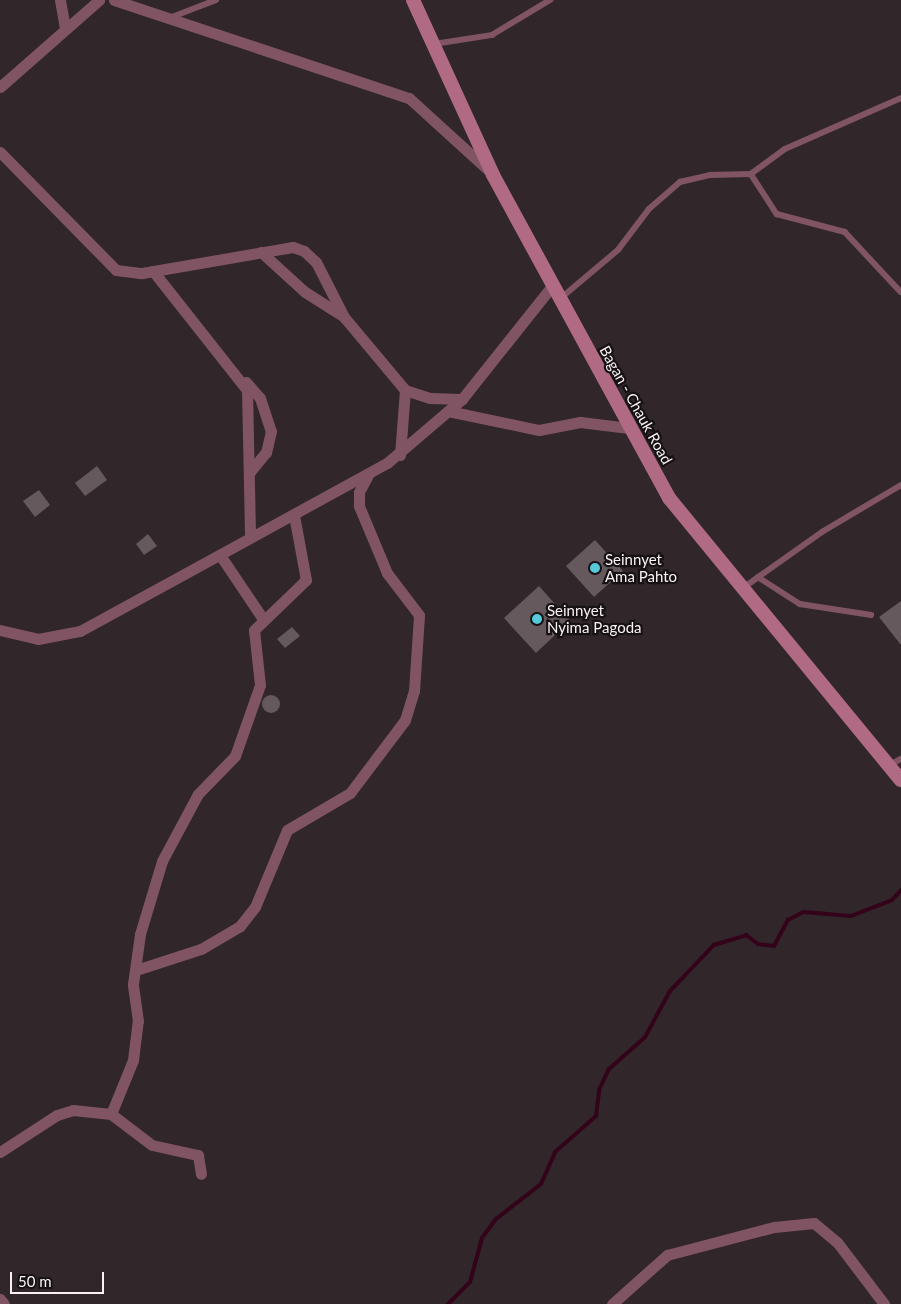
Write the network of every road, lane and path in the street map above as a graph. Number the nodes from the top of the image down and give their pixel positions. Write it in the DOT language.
graph roads {
  1 [pos="60,0"];
  2 [pos="99,0"];
  3 [pos="114,0"];
  4 [pos="216,0"];
  5 [pos="413,0"];
  6 [pos="550,0"];
  7 [pos="170,18"];
  8 [pos="65,28"];
  9 [pos="432,44"];
  10 [pos="0,87"];
  11 [pos="901,98"];
  12 [pos="0,152"];
  13 [pos="751,174"];
  14 [pos="493,175"];
  15 [pos="261,252"];
  16 [pos="154,271"];
  17 [pos="552,286"];
  18 [pos="901,292"];
  19 [pos="559,299"];
  20 [pos="344,317"];
  21 [pos="238,374"];
  22 [pos="404,390"];
  23 [pos="462,399"];
  24 [pos="448,411"];
  25 [pos="629,428"];
  26 [pos="400,455"];
  27 [pos="249,474"];
  28 [pos="369,474"];
  29 [pos="901,485"];
  30 [pos="294,515"];
  31 [pos="250,536"];
  32 [pos="220,555"];
  33 [pos="758,577"];
  34 [pos="741,589"];
  35 [pos="871,615"];
  36 [pos="263,619"];
  37 [pos="0,630"];
  38 [pos="895,762"];
  39 [pos="901,780"];
  40 [pos="136,970"];
  41 [pos="111,1114"];
  42 [pos="0,1152"];
  43 [pos="201,1174"];
  44 [pos="0,1300"];
  45 [pos="4,1304"];
  46 [pos="612,1304"];
  47 [pos="884,1304"];
  1 -- 8 [label="street"];
  2 -- 8 [label="street"];
  3 -- 7 [label="street"];
  4 -- 7 [label="lane"];
  5 -- 9 [label="main road, Bagan - Chauk Road"];
  6 -- 9 [label="lane"];
  7 -- 14 [label="street"];
  8 -- 10 [label="street"];
  9 -- 14 [label="main road, Bagan - Chauk Road"];
  11 -- 13 [label="lane"];
  12 -- 16 [label="street"];
  13 -- 18 [label="lane"];
  13 -- 19 [label="lane"];
  14 -- 17 [label="main road, Bagan - Chauk Road"];
  15 -- 16 [label="street"];
  15 -- 20 [label="street"];
  15 -- 20 [label="street"];
  16 -- 21 [label="street"];
  17 -- 19 [label="main road, Bagan - Chauk Road"];
  17 -- 23 [label="street"];
  19 -- 25 [label="main road, Bagan - Chauk Road"];
  20 -- 22 [label="street"];
  21 -- 27 [label="street"];
  21 -- 27 [label="street"];
  22 -- 23 [label="street"];
  22 -- 26 [label="street"];
  23 -- 24 [label="street"];
  24 -- 25 [label="street"];
  24 -- 26 [label="street"];
  25 -- 34 [label="main road, Bagan - Chauk Road"];
  26 -- 28 [label="street"];
  27 -- 31 [label="street"];
  28 -- 30 [label="street"];
  28 -- 40 [label="street"];
  29 -- 33 [label="lane"];
  30 -- 31 [label="street"];
  30 -- 36 [label="street"];
  31 -- 32 [label="street"];
  32 -- 36 [label="street"];
  32 -- 37 [label="street"];
  33 -- 34 [label="lane"];
  33 -- 35 [label="lane"];
  34 -- 38 [label="main road, Bagan - Chauk Road"];
  36 -- 40 [label="street"];
  38 -- 39 [label="main road, Bagan - Chauk Road"];
  40 -- 41 [label="street"];
  41 -- 42 [label="street"];
  41 -- 43 [label="street"];
  44 -- 45 [label="street"];
  46 -- 47 [label="street"];
}
